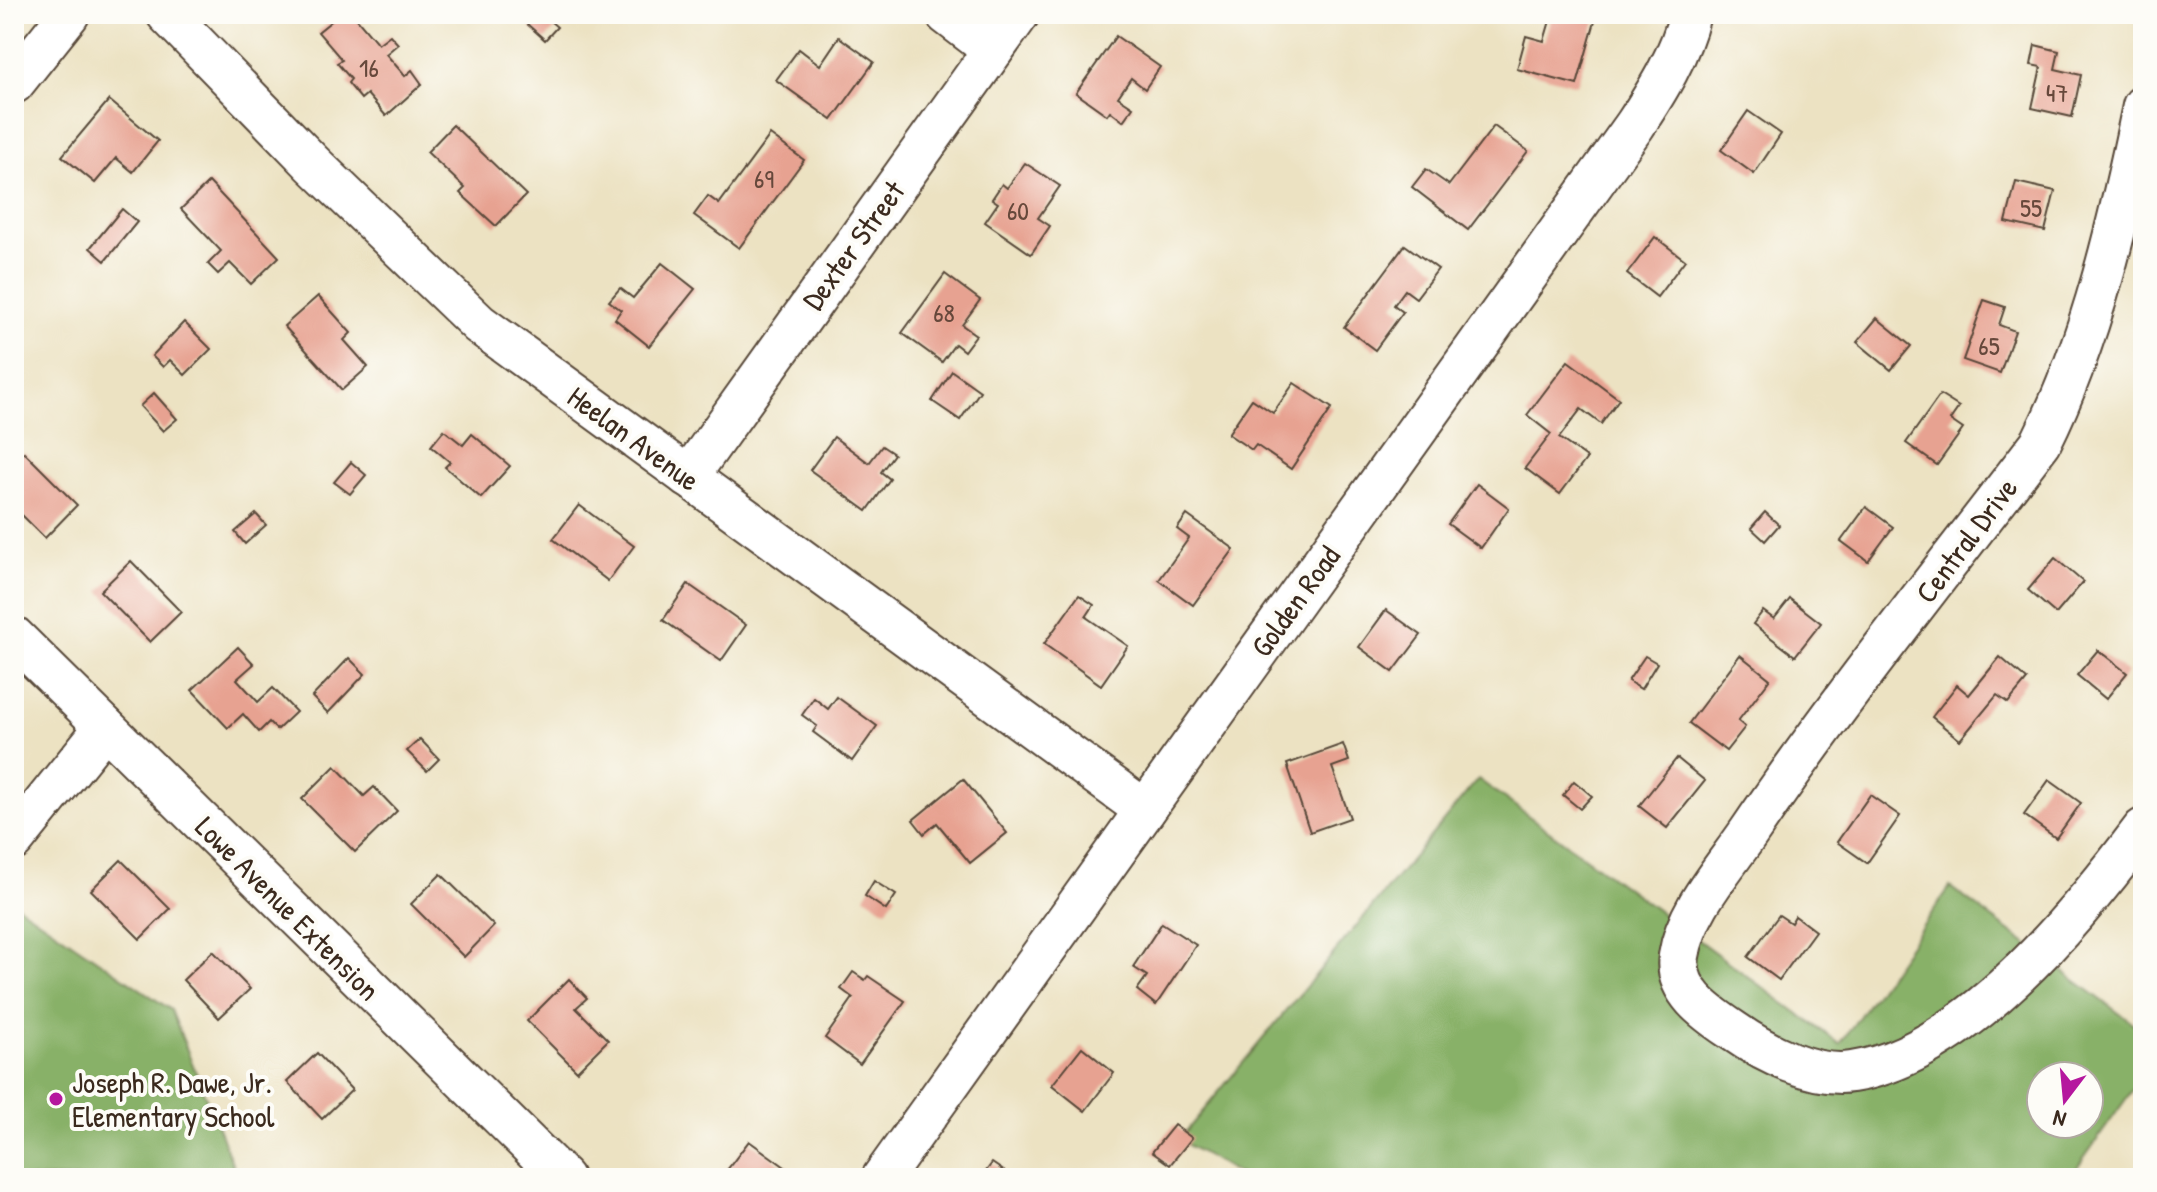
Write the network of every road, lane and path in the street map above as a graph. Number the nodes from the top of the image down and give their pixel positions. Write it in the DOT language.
graph roads {
  1 [pos="69,14"];
  2 [pos="167,14"];
  3 [pos="946,14"];
  4 [pos="1019,14"];
  5 [pos="1690,14"];
  6 [pos="993,50"];
  7 [pos="14,83"];
  8 [pos="2143,106"];
  9 [pos="688,477"];
  10 [pos="14,637"];
  11 [pos="105,727"];
  12 [pos="1145,810"];
  13 [pos="2143,829"];
  14 [pos="14,840"];
  15 [pos="563,1178"];
  16 [pos="882,1178"];
  1 -- 7 [label="street"];
  2 -- 9 [label="street, Heelan Avenue"];
  3 -- 6 [label="street"];
  4 -- 6 [label="street, Dexter Street"];
  5 -- 12 [label="street, Golden Road"];
  6 -- 9 [label="street, Dexter Street"];
  8 -- 13 [label="street, Central Drive"];
  9 -- 12 [label="street, Heelan Avenue"];
  10 -- 11 [label="street, Lowe Avenue Extension"];
  11 -- 14 [label="street"];
  11 -- 15 [label="street, Lowe Avenue Extension"];
  12 -- 16 [label="street, Golden Road"];
}
